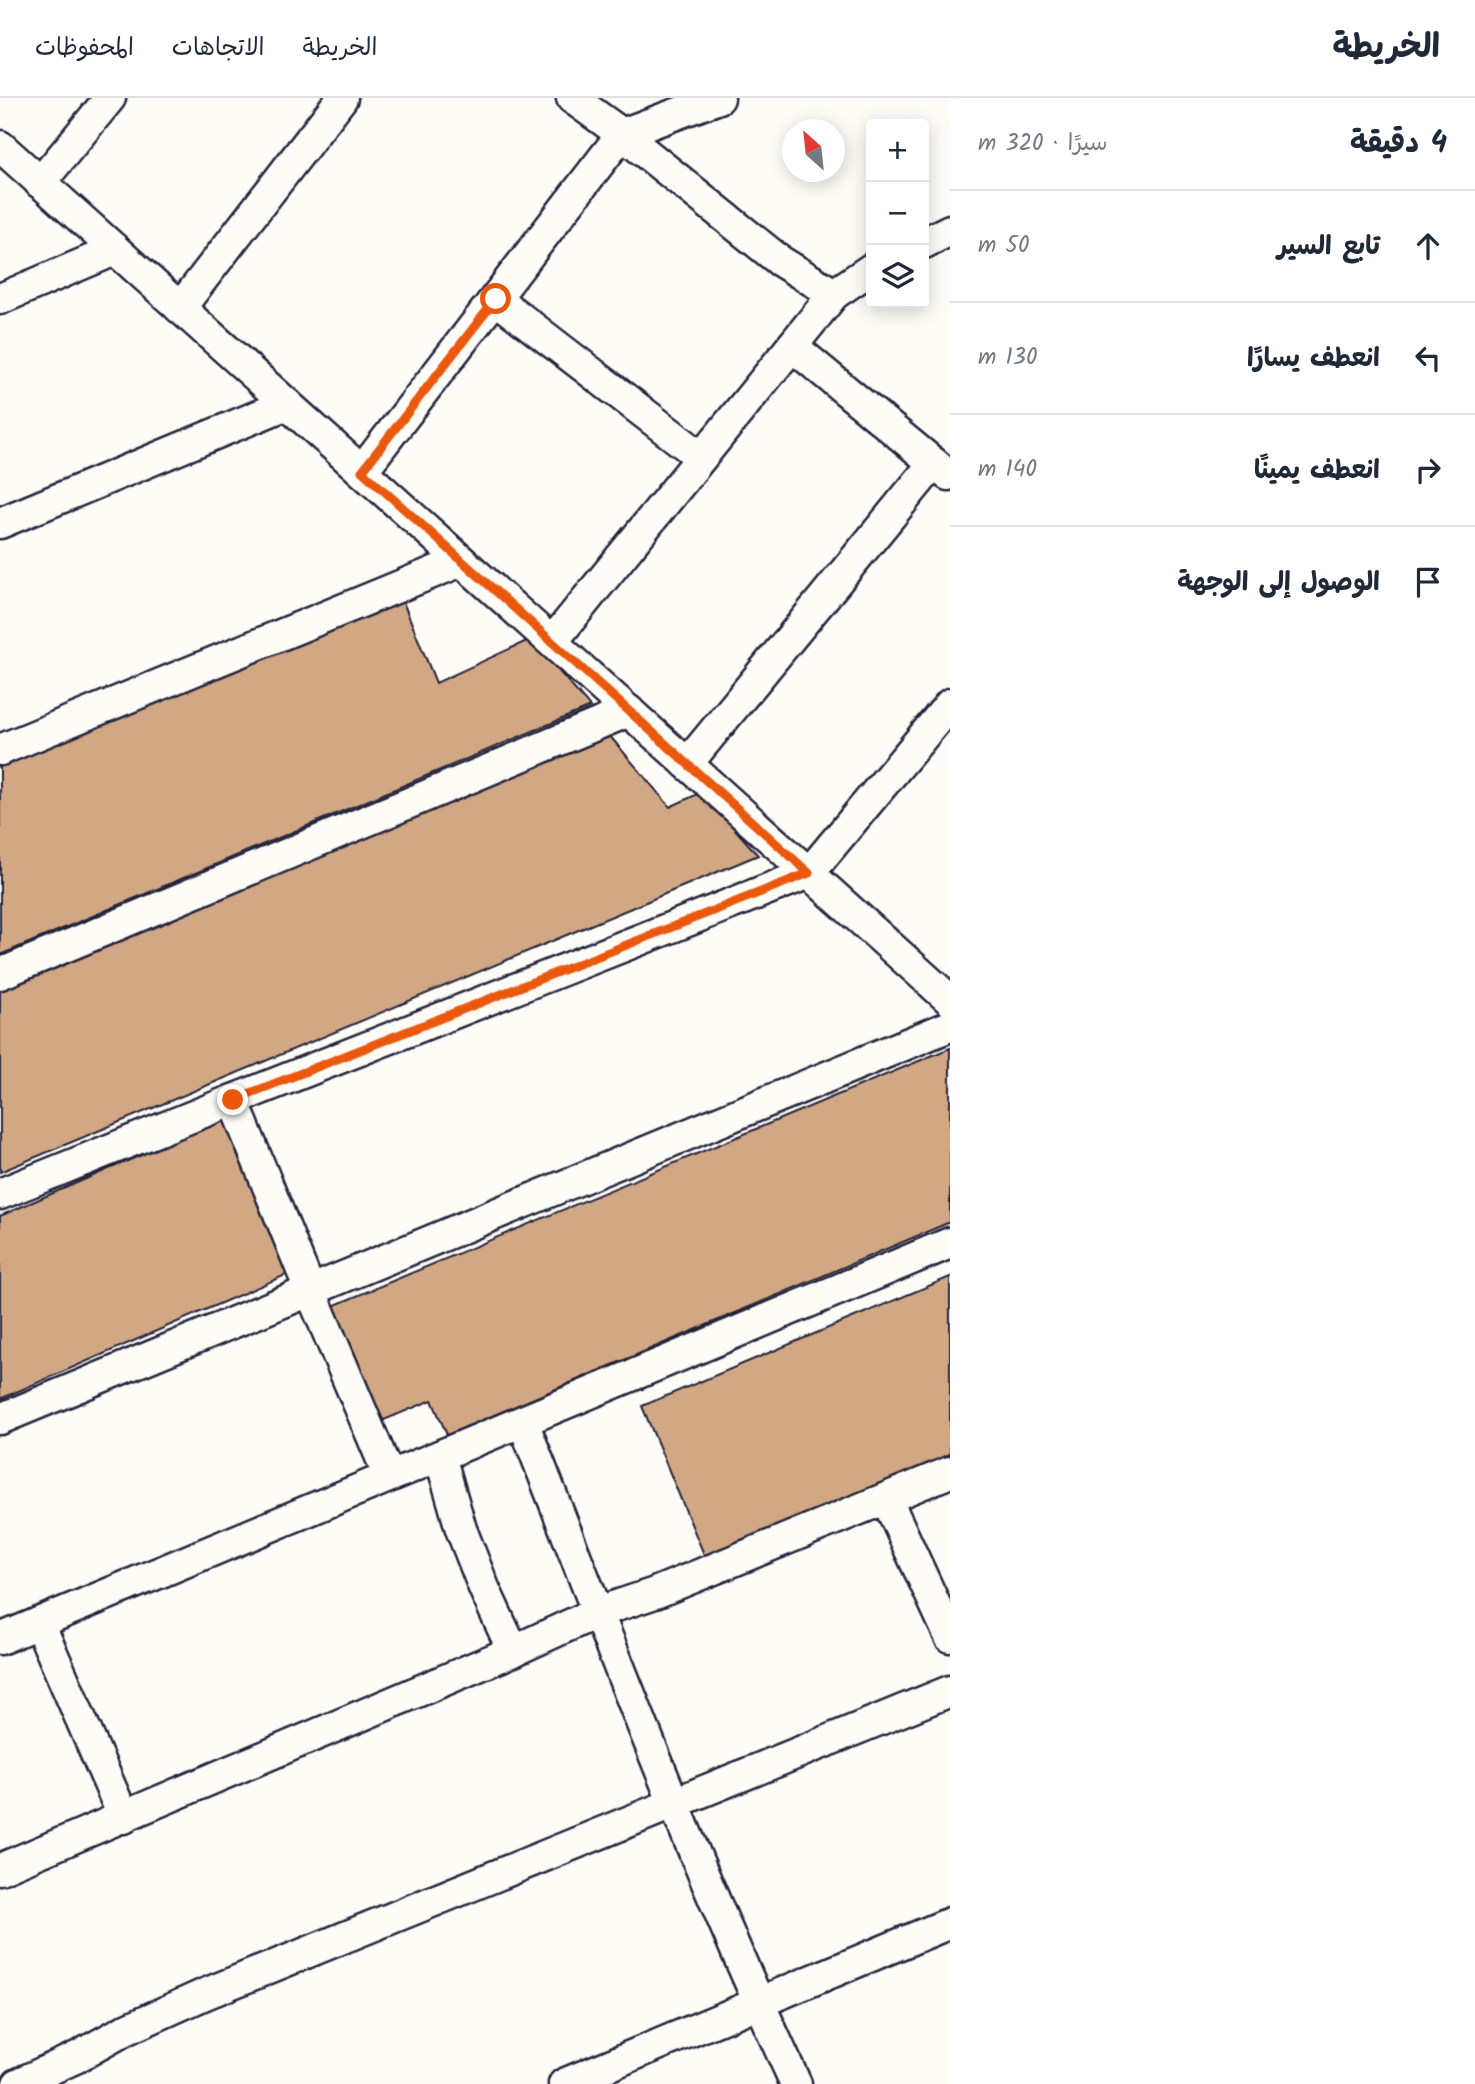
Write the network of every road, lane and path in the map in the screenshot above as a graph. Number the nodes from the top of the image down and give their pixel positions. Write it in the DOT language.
graph roads {
  1 [pos="110,98"];
  2 [pos="342,98"];
  3 [pos="572,98"];
  4 [pos="719,98"];
  5 [pos="622,134"];
  6 [pos="0,146"];
  7 [pos="40,183"];
  8 [pos="950,230"];
  9 [pos="929,240"];
  10 [pos="115,250"];
  11 [pos="866,272"];
  12 [pos="834,294"];
  13 [pos="0,299"];
  14 [pos="496,299"];
  15 [pos="180,308"];
  16 [pos="792,346"];
  17 [pos="287,404"];
  18 [pos="701,457"];
  19 [pos="942,470"];
  20 [pos="362,471"];
  21 [pos="0,523"];
  22 [pos="461,561"];
  23 [pos="552,642"];
  24 [pos="950,704"];
  25 [pos="629,711"];
  26 [pos="0,750"];
  27 [pos="687,764"];
  28 [pos="809,873"];
  29 [pos="0,974"];
  30 [pos="947,993"];
  31 [pos="950,1027"];
  32 [pos="233,1100"];
  33 [pos="0,1194"];
  34 [pos="950,1243"];
  35 [pos="310,1290"];
  36 [pos="0,1419"];
  37 [pos="523,1422"];
  38 [pos="440,1456"];
  39 [pos="950,1472"];
  40 [pos="389,1476"];
  41 [pos="887,1500"];
  42 [pos="598,1612"];
  43 [pos="38,1623"];
  44 [pos="950,1637"];
  45 [pos="0,1639"];
  46 [pos="513,1651"];
  47 [pos="950,1691"];
  48 [pos="675,1804"];
  49 [pos="124,1818"];
  50 [pos="0,1870"];
  51 [pos="950,1923"];
  52 [pos="758,2003"];
  53 [pos="18,2084"];
  54 [pos="564,2084"];
  55 [pos="796,2084"];
  1 -- 7 [label="street"];
  2 -- 15 [label="street"];
  3 -- 5 [label="street"];
  4 -- 5 [label="street"];
  5 -- 12 [label="street"];
  5 -- 14 [label="street"];
  6 -- 7 [label="street"];
  7 -- 10 [label="street"];
  8 -- 9 [label="street"];
  10 -- 13 [label="street"];
  10 -- 15 [label="street"];
  11 -- 12 [label="street"];
  12 -- 16 [label="street"];
  14 -- 18 [label="street"];
  14 -- 20 [label="street"];
  15 -- 17 [label="street"];
  16 -- 18 [label="street"];
  16 -- 19 [label="street"];
  17 -- 20 [label="street"];
  17 -- 21 [label="street"];
  18 -- 23 [label="street"];
  19 -- 27 [label="street"];
  20 -- 22 [label="street"];
  22 -- 23 [label="street"];
  22 -- 26 [label="street"];
  23 -- 25 [label="street"];
  24 -- 28 [label="street"];
  25 -- 27 [label="street"];
  25 -- 29 [label="street"];
  27 -- 28 [label="street"];
  28 -- 30 [label="street"];
  28 -- 32 [label="street"];
  31 -- 35 [label="street"];
  32 -- 33 [label="street"];
  32 -- 35 [label="street"];
  34 -- 37 [label="street"];
  35 -- 36 [label="street"];
  35 -- 40 [label="street"];
  37 -- 38 [label="street"];
  37 -- 42 [label="street"];
  38 -- 40 [label="street"];
  38 -- 46 [label="street"];
  39 -- 41 [label="street"];
  40 -- 43 [label="street"];
  41 -- 42 [label="street"];
  41 -- 44 [label="street"];
  42 -- 46 [label="street"];
  42 -- 48 [label="street"];
  43 -- 45 [label="street"];
  43 -- 49 [label="street"];
  46 -- 49 [label="street"];
  47 -- 48 [label="street"];
  48 -- 52 [label="street"];
  48 -- 53 [label="street"];
  49 -- 50 [label="street"];
  51 -- 52 [label="street"];
  52 -- 54 [label="street"];
  52 -- 55 [label="street"];
}
